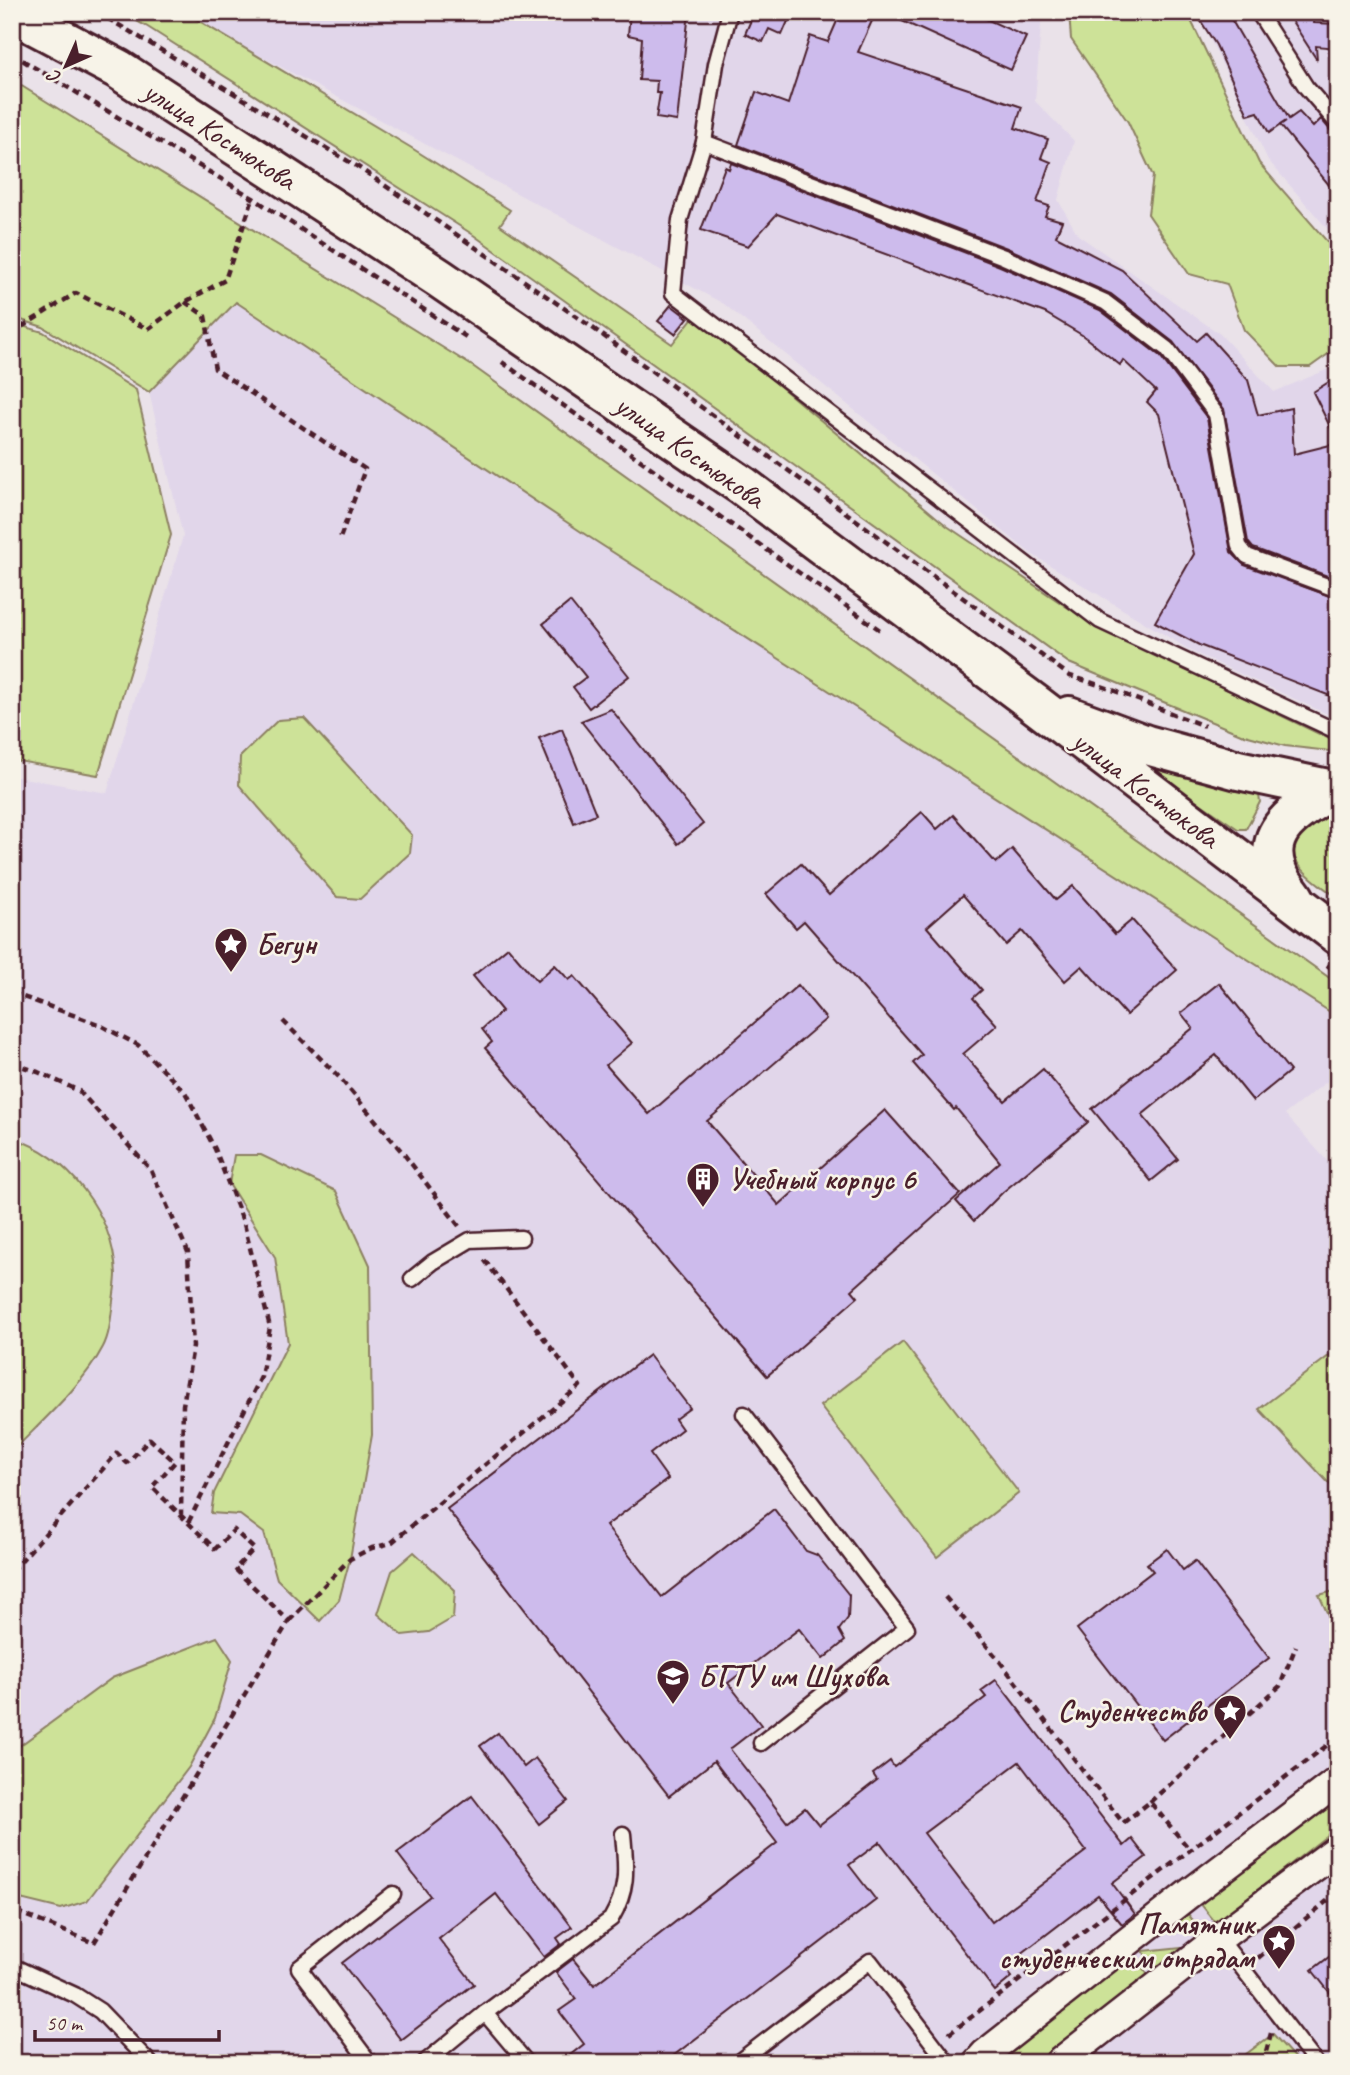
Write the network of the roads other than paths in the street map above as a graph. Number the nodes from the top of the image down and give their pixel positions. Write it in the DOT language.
graph roads {
  1 [pos="730,12"];
  2 [pos="1258,12"];
  3 [pos="12,13"];
  4 [pos="1338,124"];
  5 [pos="704,142"];
  6 [pos="1338,590"];
  7 [pos="1035,704"];
  8 [pos="1338,732"];
  9 [pos="1334,791"];
  10 [pos="1298,904"];
  11 [pos="1327,946"];
  12 [pos="521,1238"];
  13 [pos="412,1279"];
  14 [pos="744,1413"];
  15 [pos="761,1743"];
  16 [pos="1338,1782"];
  17 [pos="623,1834"];
  18 [pos="1338,1849"];
  19 [pos="393,1894"];
  20 [pos="1219,1938"];
  21 [pos="12,1966"];
  22 [pos="485,2013"];
  23 [pos="368,2061"];
  24 [pos="150,2063"];
  25 [pos="424,2063"];
  26 [pos="527,2063"];
  27 [pos="737,2063"];
  28 [pos="948,2063"];
  29 [pos="977,2063"];
  30 [pos="1059,2063"];
  31 [pos="1316,2063"];
  1 -- 5 [label="lane"];
  2 -- 4 [label="lane"];
  3 -- 7 [label="main road, улица Костюкова"];
  5 -- 6 [label="lane"];
  5 -- 8 [label="lane"];
  7 -- 9 [label="main road"];
  7 -- 10 [label="main road, улица Костюкова"];
  9 -- 10 [label="main road"];
  10 -- 11 [label="main road, улица Костюкова"];
  12 -- 13 [label="lane"];
  14 -- 15 [label="lane"];
  16 -- 29 [label="street"];
  17 -- 22 [label="lane"];
  18 -- 20 [label="street"];
  19 -- 23 [label="lane"];
  20 -- 30 [label="street"];
  20 -- 31 [label="lane"];
  21 -- 24 [label="lane"];
  22 -- 25 [label="lane"];
  22 -- 26 [label="lane"];
  27 -- 28 [label="lane"];
}
